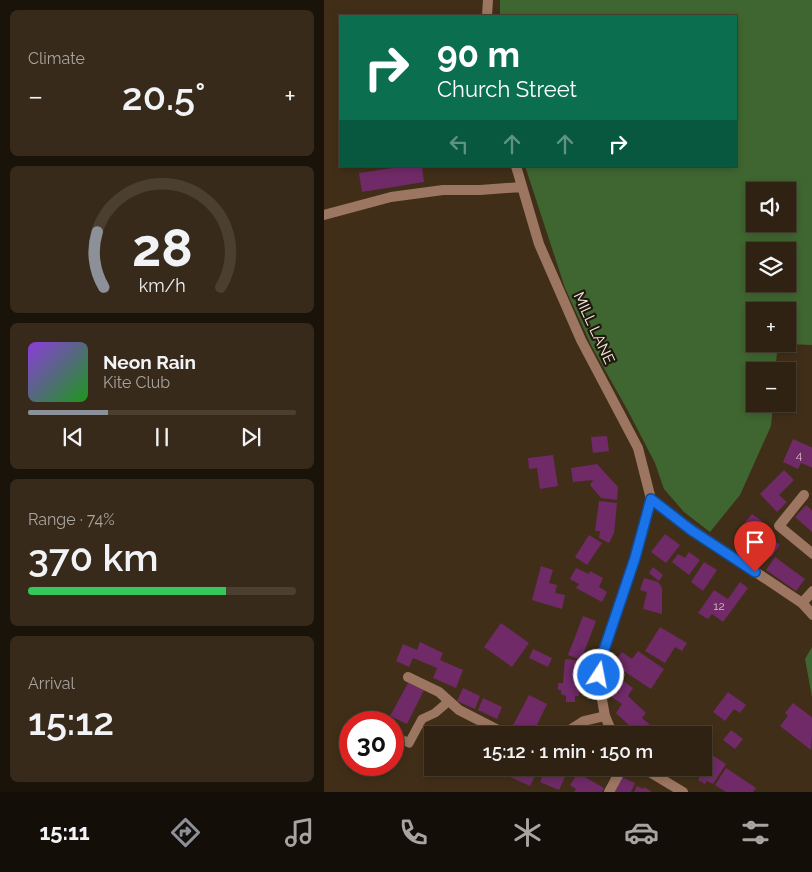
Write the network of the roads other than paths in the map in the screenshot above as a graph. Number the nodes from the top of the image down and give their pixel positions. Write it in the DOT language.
graph roads {
  1 [pos="488,0"];
  2 [pos="487,15"];
  3 [pos="516,167"];
  4 [pos="522,186"];
  5 [pos="324,215"];
  6 [pos="804,495"];
  7 [pos="651,499"];
  8 [pos="812,554"];
  9 [pos="812,591"];
  10 [pos="802,603"];
  11 [pos="812,615"];
  12 [pos="408,677"];
  13 [pos="449,701"];
  14 [pos="605,716"];
  15 [pos="491,726"];
  16 [pos="576,726"];
  17 [pos="609,726"];
  18 [pos="404,740"];
  19 [pos="618,776"];
  20 [pos="657,776"];
  21 [pos="609,792"];
  22 [pos="683,792"];
  1 -- 2 [label="street"];
  3 -- 4 [label="street, MILL LANE"];
  4 -- 5 [label="street"];
  4 -- 7 [label="street, MILL LANE"];
  6 -- 8 [label="street"];
  7 -- 10 [label="street"];
  7 -- 14 [label="street"];
  9 -- 10 [label="street"];
  10 -- 11 [label="street"];
  12 -- 13 [label="street"];
  13 -- 15 [label="street"];
  13 -- 18 [label="lane"];
  14 -- 16 [label="street"];
  14 -- 17 [label="street"];
  19 -- 21 [label="street"];
  20 -- 22 [label="street"];
}
